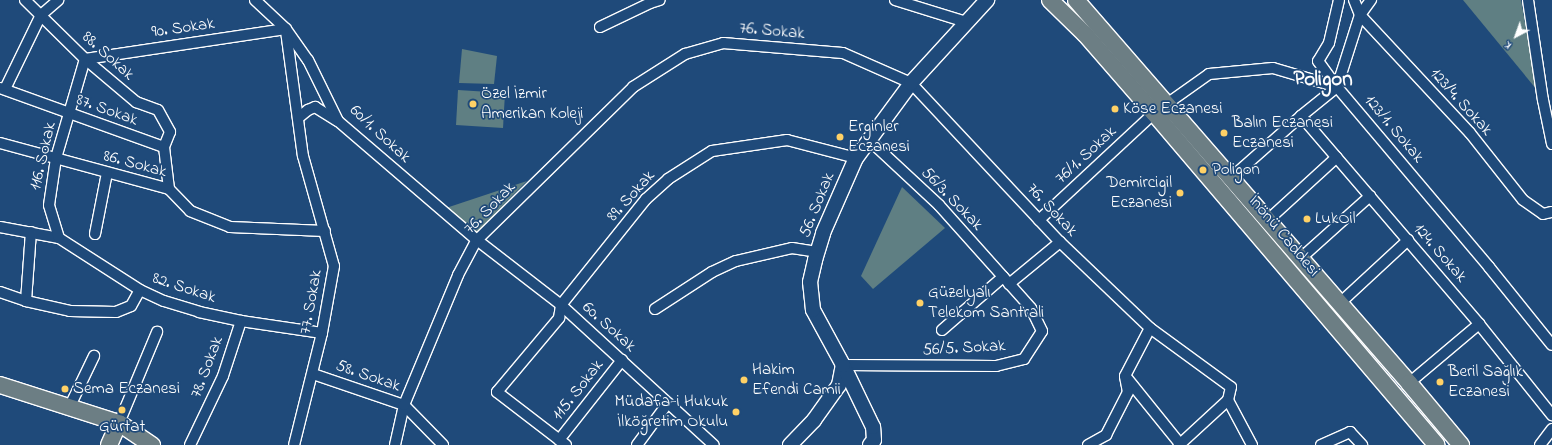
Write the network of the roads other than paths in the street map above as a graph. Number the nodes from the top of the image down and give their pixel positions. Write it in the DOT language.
graph roads {
  1 [pos="25,0"];
  2 [pos="58,0"];
  3 [pos="255,0"];
  4 [pos="660,0"];
  5 [pos="895,0"];
  6 [pos="986,0"];
  7 [pos="1050,0"];
  8 [pos="1076,0"];
  9 [pos="1339,0"];
  10 [pos="1354,0"];
  11 [pos="1371,0"];
  12 [pos="1528,0"];
  13 [pos="41,15"];
  14 [pos="1360,15"];
  15 [pos="966,22"];
  16 [pos="600,27"];
  17 [pos="286,29"];
  18 [pos="85,59"];
  19 [pos="911,82"];
  20 [pos="1336,87"];
  21 [pos="3,88"];
  22 [pos="1160,108"];
  23 [pos="70,113"];
  24 [pos="300,113"];
  25 [pos="1300,116"];
  26 [pos="338,121"];
  27 [pos="869,140"];
  28 [pos="0,143"];
  29 [pos="1552,144"];
  30 [pos="164,147"];
  31 [pos="1337,157"];
  32 [pos="56,158"];
  33 [pos="856,158"];
  34 [pos="107,173"];
  35 [pos="1231,178"];
  36 [pos="169,189"];
  37 [pos="1370,196"];
  38 [pos="1552,212"];
  39 [pos="1039,220"];
  40 [pos="1268,220"];
  41 [pos="0,227"];
  42 [pos="325,231"];
  43 [pos="31,232"];
  44 [pos="95,234"];
  45 [pos="59,238"];
  46 [pos="477,240"];
  47 [pos="1408,240"];
  48 [pos="1060,242"];
  49 [pos="817,252"];
  50 [pos="1301,258"];
  51 [pos="1006,280"];
  52 [pos="140,290"];
  53 [pos="0,292"];
  54 [pos="26,301"];
  55 [pos="1340,303"];
  56 [pos="561,304"];
  57 [pos="655,309"];
  58 [pos="241,321"];
  59 [pos="1479,324"];
  60 [pos="1150,328"];
  61 [pos="942,330"];
  62 [pos="157,332"];
  63 [pos="322,333"];
  64 [pos="1552,345"];
  65 [pos="94,356"];
  66 [pos="622,360"];
  67 [pos="843,365"];
  68 [pos="313,374"];
  69 [pos="1125,376"];
  70 [pos="1410,382"];
  71 [pos="0,385"];
  72 [pos="1228,400"];
  73 [pos="668,403"];
  74 [pos="404,405"];
  75 [pos="69,408"];
  76 [pos="1552,415"];
  77 [pos="119,423"];
  78 [pos="1552,429"];
  79 [pos="563,442"];
  80 [pos="109,445"];
  81 [pos="152,445"];
  82 [pos="190,445"];
  83 [pos="294,445"];
  84 [pos="395,445"];
  85 [pos="444,445"];
  86 [pos="637,445"];
  87 [pos="714,445"];
  88 [pos="790,445"];
  89 [pos="870,445"];
  90 [pos="1088,445"];
  91 [pos="1179,445"];
  92 [pos="1252,445"];
  93 [pos="1322,445"];
  94 [pos="1362,445"];
  95 [pos="1437,445"];
  96 [pos="1461,445"];
  97 [pos="1540,445"];
  1 -- 13 [label="street, 88. Sokak"];
  2 -- 13 [label="street"];
  3 -- 17 [label="street"];
  4 -- 16 [label="street"];
  5 -- 15 [label="street"];
  6 -- 15 [label="street, 56. Sokak"];
  7 -- 22 [label="main road, İnönü Caddesi"];
  8 -- 22 [label="main road, İnönü Caddesi"];
  9 -- 20 [label="street, 123/1. Sokak"];
  10 -- 14 [label="street, 123/4. Sokak"];
  11 -- 14 [label="street"];
  12 -- 29 [label="street"];
  13 -- 18 [label="street, 88. Sokak"];
  13 -- 21 [label="street"];
  14 -- 20 [label="street"];
  14 -- 38 [label="street, 123/4. Sokak"];
  15 -- 19 [label="street, 56. Sokak"];
  17 -- 18 [label="street, 90. Sokak"];
  17 -- 24 [label="street, 77. Sokak"];
  17 -- 26 [label="street, 60/1. Sokak"];
  18 -- 23 [label="street, 116. Sokak"];
  18 -- 30 [label="street, 88. Sokak"];
  19 -- 27 [label="street, 56. Sokak"];
  19 -- 39 [label="street, 76. Sokak"];
  19 -- 46 [label="street, 76. Sokak"];
  20 -- 22 [label="street"];
  20 -- 25 [label="street"];
  20 -- 64 [label="street, 123/1. Sokak"];
  21 -- 23 [label="street, 87. Sokak"];
  22 -- 35 [label="main road, İnönü Caddesi"];
  22 -- 39 [label="street, 76/1. Sokak"];
  22 -- 95 [label="main road, İnönü Caddesi"];
  23 -- 30 [label="street, 87. Sokak"];
  23 -- 32 [label="street, 116. Sokak"];
  24 -- 26 [label="street"];
  24 -- 42 [label="street, 77. Sokak"];
  25 -- 31 [label="street, 124. Sokak"];
  25 -- 35 [label="street"];
  26 -- 46 [label="street, 60/1. Sokak"];
  27 -- 33 [label="street, 56. Sokak"];
  27 -- 51 [label="street, 56/3. Sokak"];
  28 -- 32 [label="street, 86. Sokak"];
  30 -- 36 [label="street"];
  31 -- 37 [label="street, 124. Sokak"];
  31 -- 40 [label="street"];
  32 -- 34 [label="street, 86. Sokak"];
  32 -- 45 [label="street, 116. Sokak"];
  33 -- 49 [label="street, 56. Sokak"];
  33 -- 56 [label="street, 89. Sokak"];
  34 -- 36 [label="street, 86. Sokak"];
  34 -- 44 [label="street"];
  35 -- 40 [label="main road, İnönü Caddesi"];
  36 -- 42 [label="street, 86. Sokak"];
  37 -- 47 [label="street, 124. Sokak"];
  37 -- 50 [label="street"];
  39 -- 48 [label="street, 76. Sokak"];
  40 -- 50 [label="main road, İnönü Caddesi"];
  41 -- 43 [label="street"];
  42 -- 63 [label="street, 77. Sokak"];
  43 -- 45 [label="street"];
  43 -- 54 [label="street"];
  45 -- 52 [label="street"];
  46 -- 56 [label="street, 60. Sokak"];
  46 -- 74 [label="street, 76. Sokak"];
  47 -- 55 [label="street"];
  47 -- 59 [label="street, 124. Sokak"];
  48 -- 51 [label="street"];
  48 -- 60 [label="street, 76. Sokak"];
  49 -- 57 [label="street"];
  49 -- 67 [label="street, 56. Sokak"];
  50 -- 55 [label="main road, İnönü Caddesi"];
  51 -- 61 [label="street"];
  51 -- 67 [label="street, 56/5. Sokak"];
  52 -- 54 [label="street, 82. Sokak"];
  52 -- 58 [label="street, 82. Sokak"];
  53 -- 54 [label="street, 82. Sokak"];
  55 -- 70 [label="main road, İnönü Caddesi"];
  56 -- 66 [label="street, 60. Sokak"];
  56 -- 79 [label="street, 89. Sokak"];
  58 -- 63 [label="street, 82. Sokak"];
  58 -- 82 [label="street, 78. Sokak"];
  59 -- 70 [label="street"];
  59 -- 76 [label="street, 124. Sokak"];
  60 -- 69 [label="street"];
  60 -- 72 [label="street, 76. Sokak"];
  62 -- 77 [label="street"];
  63 -- 68 [label="street, 77. Sokak"];
  65 -- 75 [label="street"];
  66 -- 73 [label="street, 60. Sokak"];
  66 -- 79 [label="street, 115. Sokak"];
  67 -- 88 [label="street"];
  67 -- 89 [label="street, 56. Sokak"];
  68 -- 74 [label="street, 58. Sokak"];
  68 -- 83 [label="street, 77. Sokak"];
  69 -- 90 [label="street"];
  69 -- 91 [label="street"];
  70 -- 96 [label="main road, İnönü Caddesi"];
  71 -- 75 [label="main road"];
  72 -- 91 [label="street"];
  72 -- 92 [label="street"];
  73 -- 86 [label="street"];
  73 -- 87 [label="street, 60. Sokak"];
  74 -- 84 [label="street, 76. Sokak"];
  74 -- 85 [label="street, 58. Sokak"];
  75 -- 77 [label="main road"];
  77 -- 80 [label="main road"];
  77 -- 81 [label="main road"];
  78 -- 97 [label="street"];
  93 -- 94 [label="street"];
}
